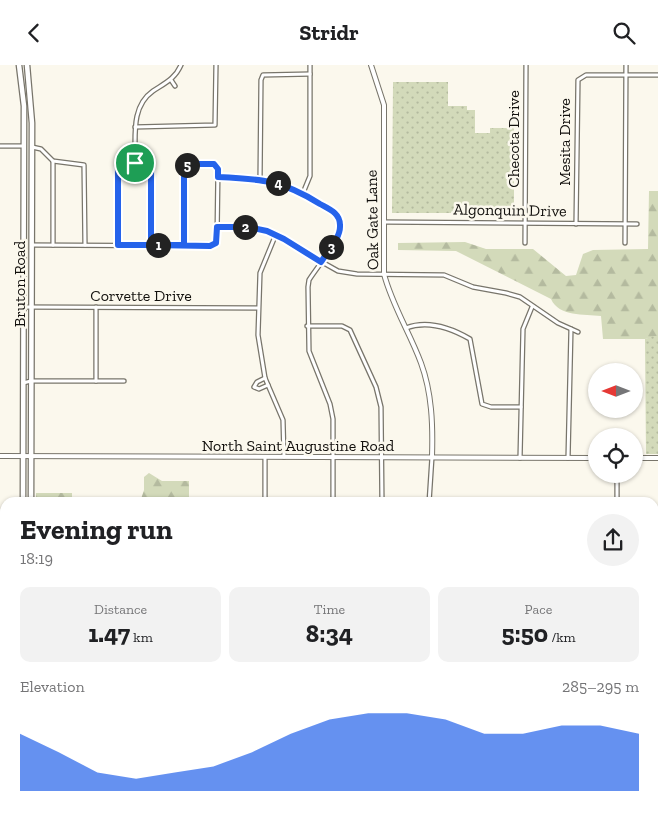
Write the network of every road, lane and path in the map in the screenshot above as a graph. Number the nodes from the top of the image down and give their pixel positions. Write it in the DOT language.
graph roads {
  1 [pos="20,65"];
  2 [pos="27,65"];
  3 [pos="181,65"];
  4 [pos="216,65"];
  5 [pos="310,65"];
  6 [pos="371,65"];
  7 [pos="526,65"];
  8 [pos="626,65"];
  9 [pos="310,74"];
  10 [pos="626,75"];
  11 [pos="658,75"];
  12 [pos="170,80"];
  13 [pos="175,86"];
  14 [pos="24,106"];
  15 [pos="32,106"];
  16 [pos="136,127"];
  17 [pos="0,146"];
  18 [pos="24,146"];
  19 [pos="32,147"];
  20 [pos="53,161"];
  21 [pos="135,163"];
  22 [pos="218,177"];
  23 [pos="260,179"];
  24 [pos="303,193"];
  25 [pos="24,201"];
  26 [pos="32,201"];
  27 [pos="384,222"];
  28 [pos="525,223"];
  29 [pos="576,224"];
  30 [pos="625,224"];
  31 [pos="637,224"];
  32 [pos="217,227"];
  33 [pos="276,234"];
  34 [pos="525,243"];
  35 [pos="625,243"];
  36 [pos="24,245"];
  37 [pos="31,245"];
  38 [pos="53,245"];
  39 [pos="85,245"];
  40 [pos="118,245"];
  41 [pos="151,245"];
  42 [pos="184,245"];
  43 [pos="24,261"];
  44 [pos="31,261"];
  45 [pos="321,262"];
  46 [pos="384,274"];
  47 [pos="24,307"];
  48 [pos="31,307"];
  49 [pos="96,307"];
  50 [pos="532,307"];
  51 [pos="258,308"];
  52 [pos="307,326"];
  53 [pos="406,328"];
  54 [pos="571,329"];
  55 [pos="578,332"];
  56 [pos="265,378"];
  57 [pos="30,381"];
  58 [pos="96,381"];
  59 [pos="124,381"];
  60 [pos="23,383"];
  61 [pos="268,385"];
  62 [pos="521,407"];
  63 [pos="0,456"];
  64 [pos="23,456"];
  65 [pos="30,457"];
  66 [pos="265,457"];
  67 [pos="382,457"];
  68 [pos="432,457"];
  69 [pos="284,458"];
  70 [pos="333,458"];
  71 [pos="520,458"];
  72 [pos="568,458"];
  73 [pos="588,458"];
  74 [pos="643,458"];
  75 [pos="658,458"];
  76 [pos="617,483"];
  77 [pos="23,497"];
  78 [pos="31,497"];
  79 [pos="265,497"];
  80 [pos="332,497"];
  81 [pos="382,497"];
  82 [pos="429,497"];
  83 [pos="617,497"];
  1 -- 14 [label="main road, Bruton Road"];
  2 -- 15 [label="main road, Bruton Road"];
  3 -- 12 [label="street"];
  4 -- 16 [label="street"];
  5 -- 9 [label="street"];
  6 -- 27 [label="street, Oak Gate Lane"];
  7 -- 28 [label="street, Checota Drive"];
  8 -- 10 [label="street"];
  9 -- 23 [label="street"];
  9 -- 24 [label="street"];
  10 -- 11 [label="street"];
  10 -- 29 [label="street, Mesita Drive"];
  10 -- 30 [label="street"];
  12 -- 13 [label="street"];
  12 -- 16 [label="street"];
  14 -- 15 [label="main road"];
  14 -- 18 [label="main road, Bruton Road"];
  15 -- 19 [label="main road, Bruton Road"];
  16 -- 21 [label="street"];
  17 -- 18 [label="street"];
  18 -- 19 [label="main road"];
  18 -- 25 [label="main road, Bruton Road"];
  19 -- 20 [label="street"];
  19 -- 26 [label="main road, Bruton Road"];
  20 -- 38 [label="street"];
  20 -- 39 [label="street"];
  21 -- 40 [label="street"];
  21 -- 41 [label="street"];
  22 -- 23 [label="street"];
  22 -- 32 [label="street"];
  22 -- 42 [label="street"];
  23 -- 24 [label="street"];
  24 -- 45 [label="street"];
  25 -- 26 [label="main road"];
  25 -- 36 [label="main road, Bruton Road"];
  26 -- 37 [label="main road, Bruton Road"];
  27 -- 28 [label="street, Algonquin Drive"];
  27 -- 46 [label="street, Oak Gate Lane"];
  28 -- 29 [label="street, Algonquin Drive"];
  28 -- 34 [label="street, Checota Drive"];
  29 -- 30 [label="street, Algonquin Drive"];
  30 -- 31 [label="street, Algonquin Drive"];
  30 -- 35 [label="street"];
  32 -- 33 [label="street"];
  32 -- 42 [label="street"];
  33 -- 45 [label="street"];
  33 -- 51 [label="street"];
  36 -- 37 [label="main road"];
  36 -- 43 [label="main road, Bruton Road"];
  37 -- 38 [label="street"];
  37 -- 44 [label="main road, Bruton Road"];
  38 -- 39 [label="street"];
  39 -- 40 [label="street"];
  40 -- 41 [label="street"];
  41 -- 42 [label="street"];
  43 -- 44 [label="main road"];
  43 -- 47 [label="main road, Bruton Road"];
  44 -- 48 [label="main road, Bruton Road"];
  45 -- 46 [label="street"];
  45 -- 52 [label="street"];
  46 -- 50 [label="street"];
  46 -- 53 [label="street, Oak Gate Lane"];
  47 -- 48 [label="street, Corvette Drive"];
  47 -- 60 [label="main road, Bruton Road"];
  48 -- 49 [label="street, Corvette Drive"];
  48 -- 57 [label="main road, Bruton Road"];
  49 -- 51 [label="street, Corvette Drive"];
  49 -- 58 [label="street"];
  50 -- 54 [label="street"];
  50 -- 62 [label="street"];
  51 -- 56 [label="street"];
  52 -- 67 [label="street"];
  52 -- 70 [label="street"];
  53 -- 62 [label="street"];
  53 -- 68 [label="street, Oak Gate Lane"];
  54 -- 55 [label="street"];
  54 -- 72 [label="street"];
  56 -- 61 [label="street"];
  56 -- 61 [label="street"];
  57 -- 58 [label="street"];
  57 -- 60 [label="street"];
  57 -- 65 [label="main road, Bruton Road"];
  58 -- 59 [label="street"];
  60 -- 64 [label="main road, Bruton Road"];
  61 -- 69 [label="street"];
  62 -- 71 [label="street"];
  63 -- 64 [label="street, North Saint Augustine Road"];
  64 -- 65 [label="street, North Saint Augustine Road"];
  64 -- 77 [label="main road, Bruton Road"];
  65 -- 66 [label="street, North Saint Augustine Road"];
  65 -- 78 [label="main road, Bruton Road"];
  66 -- 69 [label="street, North Saint Augustine Road"];
  66 -- 79 [label="street"];
  67 -- 68 [label="street, North Saint Augustine Road"];
  67 -- 70 [label="street, North Saint Augustine Road"];
  67 -- 81 [label="street"];
  68 -- 71 [label="street, North Saint Augustine Road"];
  68 -- 82 [label="street"];
  69 -- 70 [label="street, North Saint Augustine Road"];
  70 -- 80 [label="street"];
  71 -- 72 [label="street, North Saint Augustine Road"];
  72 -- 73 [label="street, North Saint Augustine Road"];
  74 -- 75 [label="street"];
  76 -- 83 [label="street"];
}
